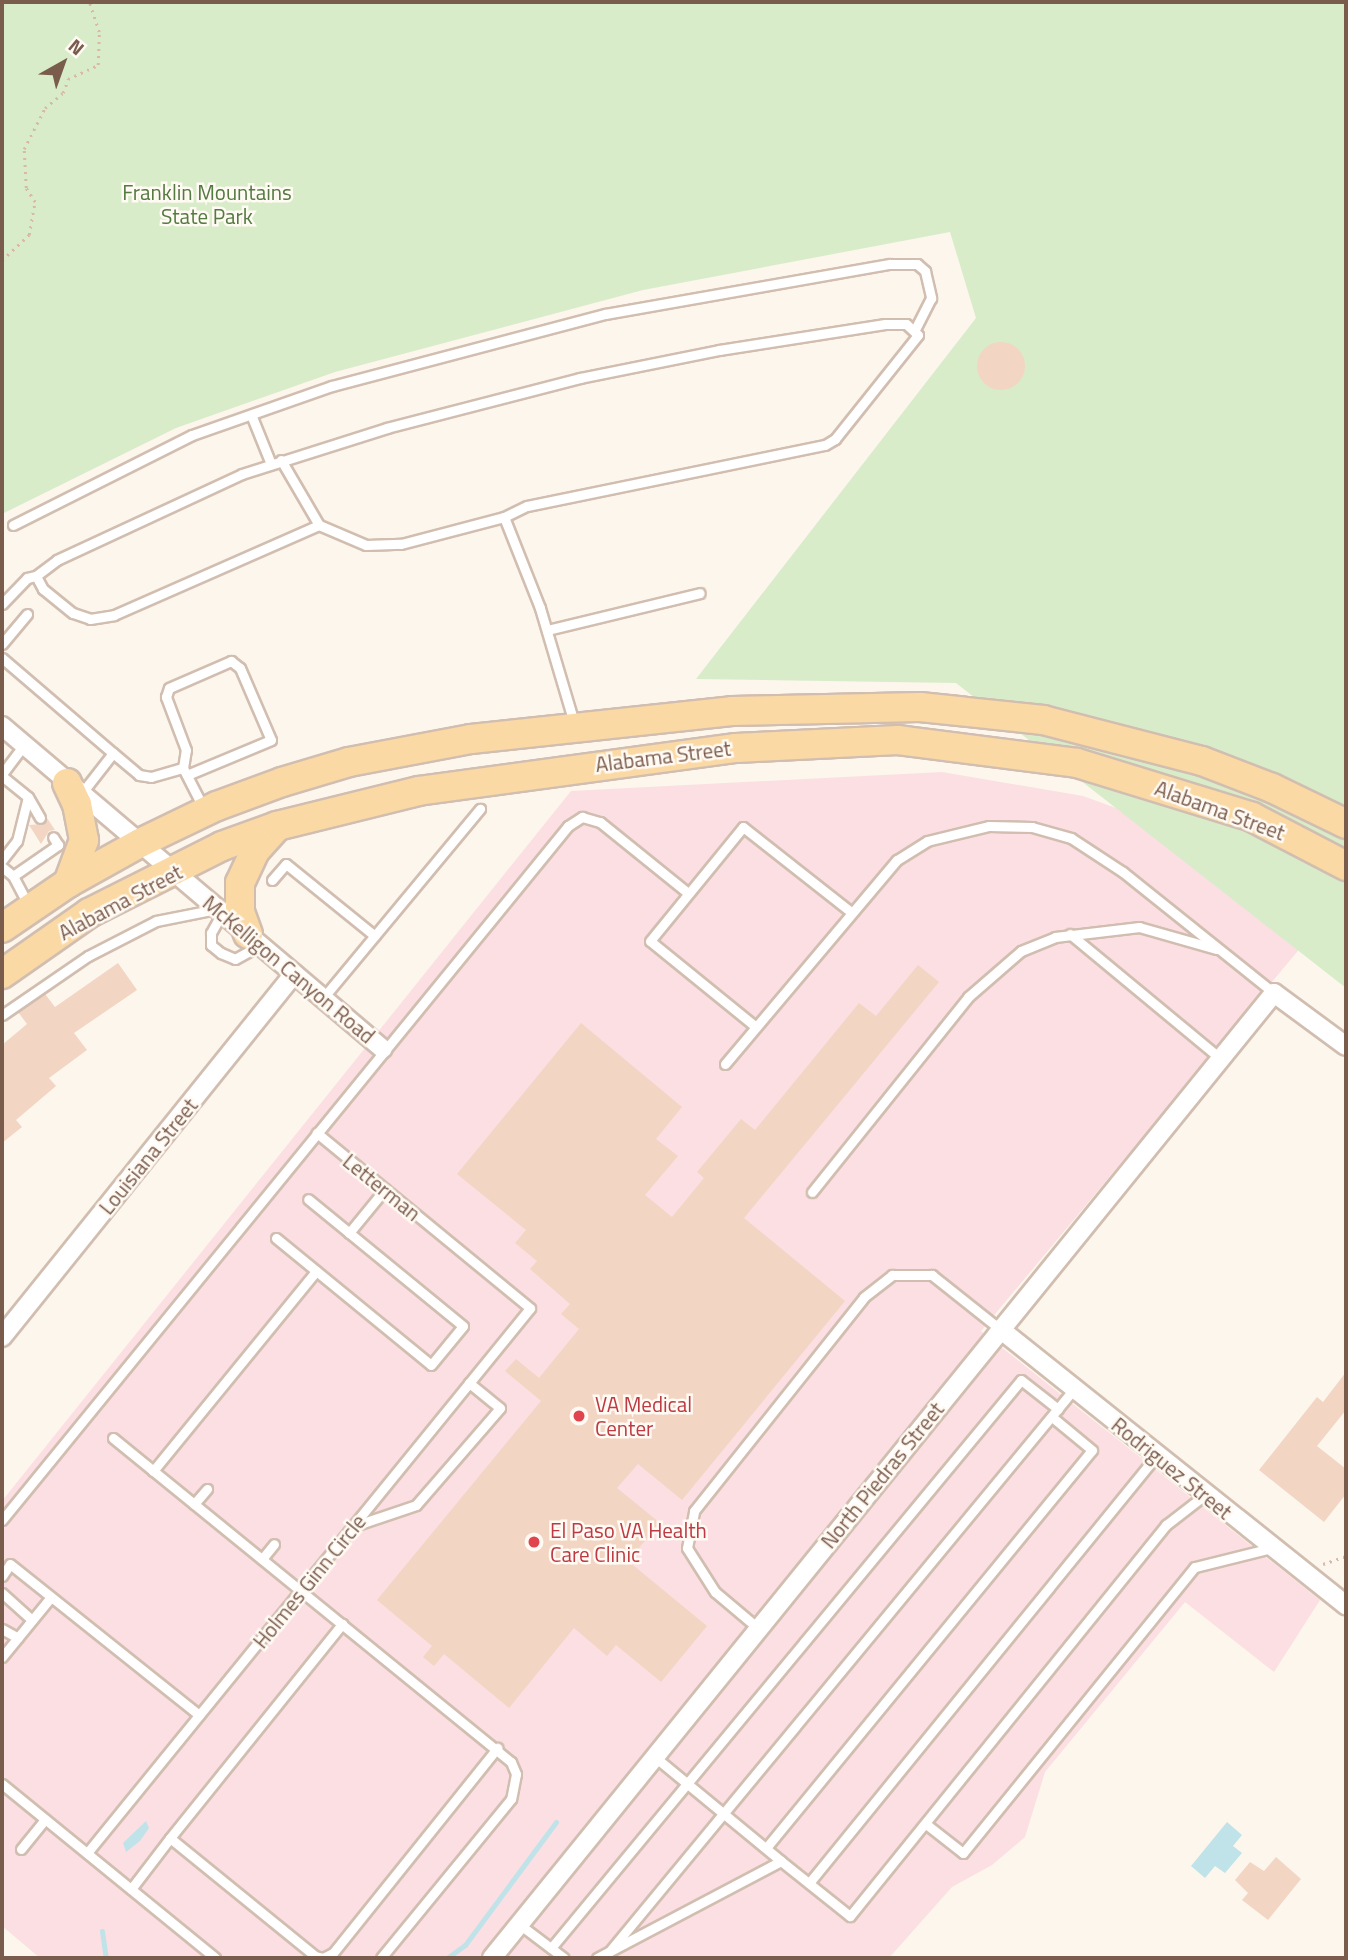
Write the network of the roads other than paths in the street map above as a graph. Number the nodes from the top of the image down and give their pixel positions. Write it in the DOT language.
graph roads {
  1 [pos="915,329"];
  2 [pos="251,417"];
  3 [pos="276,462"];
  4 [pos="504,517"];
  5 [pos="13,525"];
  6 [pos="319,525"];
  7 [pos="36,576"];
  8 [pos="701,593"];
  9 [pos="2,604"];
  10 [pos="27,614"];
  11 [pos="547,630"];
  12 [pos="2,644"];
  13 [pos="2,658"];
  14 [pos="2,728"];
  15 [pos="575,728"];
  16 [pos="24,745"];
  17 [pos="113,753"];
  18 [pos="185,771"];
  19 [pos="2,775"];
  20 [pos="74,788"];
  21 [pos="28,797"];
  22 [pos="480,809"];
  23 [pos="206,811"];
  24 [pos="40,818"];
  25 [pos="1346,824"];
  26 [pos="277,826"];
  27 [pos="53,837"];
  28 [pos="1298,839"];
  29 [pos="140,844"];
  30 [pos="1346,846"];
  31 [pos="2,860"];
  32 [pos="1346,866"];
  33 [pos="2,867"];
  34 [pos="175,873"];
  35 [pos="13,876"];
  36 [pos="272,880"];
  37 [pos="68,883"];
  38 [pos="688,893"];
  39 [pos="30,908"];
  40 [pos="220,911"];
  41 [pos="851,912"];
  42 [pos="2,928"];
  43 [pos="1070,934"];
  44 [pos="374,936"];
  45 [pos="254,940"];
  46 [pos="1223,951"];
  47 [pos="2,974"];
  48 [pos="294,974"];
  49 [pos="1274,993"];
  50 [pos="323,998"];
  51 [pos="2,1015"];
  52 [pos="756,1027"];
  53 [pos="1346,1046"];
  54 [pos="383,1049"];
  55 [pos="1220,1058"];
  56 [pos="725,1064"];
  57 [pos="317,1133"];
  58 [pos="385,1189"];
  59 [pos="812,1192"];
  60 [pos="308,1199"];
  61 [pos="349,1233"];
  62 [pos="276,1238"];
  63 [pos="316,1271"];
  64 [pos="530,1308"];
  65 [pos="5,1327"];
  66 [pos="1000,1329"];
  67 [pos="469,1383"];
  68 [pos="1074,1389"];
  69 [pos="1055,1413"];
  70 [pos="113,1438"];
  71 [pos="1157,1455"];
  72 [pos="153,1471"];
  73 [pos="207,1489"];
  74 [pos="1206,1494"];
  75 [pos="194,1504"];
  76 [pos="2,1520"];
  77 [pos="352,1527"];
  78 [pos="274,1544"];
  79 [pos="1272,1548"];
  80 [pos="262,1559"];
  81 [pos="2,1576"];
  82 [pos="300,1591"];
  83 [pos="2,1593"];
  84 [pos="51,1597"];
  85 [pos="1346,1605"];
  86 [pos="32,1620"];
  87 [pos="342,1624"];
  88 [pos="2,1629"];
  89 [pos="759,1629"];
  90 [pos="18,1638"];
  91 [pos="2,1657"];
  92 [pos="199,1715"];
  93 [pos="497,1748"];
  94 [pos="655,1757"];
  95 [pos="687,1783"];
  96 [pos="2,1784"];
  97 [pos="724,1814"];
  98 [pos="45,1819"];
  99 [pos="926,1824"];
  100 [pos="170,1839"];
  101 [pos="766,1848"];
  102 [pos="21,1849"];
  103 [pos="87,1853"];
  104 [pos="781,1861"];
  105 [pos="809,1883"];
  106 [pos="131,1889"];
  107 [pos="519,1924"];
  108 [pos="551,1948"];
  109 [pos="609,1952"];
  110 [pos="215,1958"];
  111 [pos="381,1958"];
  112 [pos="492,1958"];
  113 [pos="564,1958"];
  114 [pos="597,1958"];
  1 -- 2 [label="lane"];
  1 -- 3 [label="lane"];
  1 -- 4 [label="lane"];
  2 -- 3 [label="lane"];
  2 -- 5 [label="lane"];
  3 -- 6 [label="lane"];
  3 -- 7 [label="lane"];
  4 -- 6 [label="lane"];
  4 -- 11 [label="lane"];
  6 -- 7 [label="lane"];
  7 -- 9 [label="lane"];
  8 -- 11 [label="lane"];
  10 -- 12 [label="lane"];
  11 -- 15 [label="lane"];
  13 -- 17 [label="lane"];
  14 -- 16 [label="street, McKelligon Canyon Road"];
  15 -- 23 [label="main road, Alabama Street"];
  15 -- 25 [label="main road, Alabama Street"];
  16 -- 19 [label="lane"];
  16 -- 20 [label="street, McKelligon Canyon Road"];
  17 -- 18 [label="lane"];
  17 -- 20 [label="lane"];
  18 -- 18 [label="lane"];
  18 -- 23 [label="lane"];
  19 -- 21 [label="lane"];
  20 -- 29 [label="street, McKelligon Canyon Road"];
  20 -- 37 [label="main road"];
  21 -- 24 [label="lane"];
  21 -- 31 [label="lane"];
  22 -- 44 [label="lane"];
  23 -- 29 [label="main road, Alabama Street"];
  26 -- 28 [label="main road, Alabama Street"];
  26 -- 34 [label="main road, Alabama Street"];
  26 -- 45 [label="main road"];
  27 -- 35 [label="lane"];
  28 -- 30 [label="main road"];
  28 -- 32 [label="main road, Alabama Street"];
  29 -- 34 [label="street, McKelligon Canyon Road"];
  29 -- 37 [label="main road, Alabama Street"];
  33 -- 35 [label="lane"];
  34 -- 40 [label="street, McKelligon Canyon Road"];
  34 -- 47 [label="main road, Alabama Street"];
  35 -- 39 [label="lane"];
  36 -- 44 [label="lane"];
  37 -- 39 [label="main road, Alabama Street"];
  38 -- 41 [label="lane"];
  38 -- 52 [label="lane"];
  38 -- 54 [label="lane"];
  39 -- 42 [label="main road, Alabama Street"];
  40 -- 45 [label="street, McKelligon Canyon Road"];
  40 -- 45 [label="lane"];
  40 -- 51 [label="lane"];
  41 -- 46 [label="lane"];
  41 -- 52 [label="lane"];
  43 -- 46 [label="lane"];
  43 -- 55 [label="lane"];
  43 -- 59 [label="lane"];
  44 -- 50 [label="lane"];
  45 -- 48 [label="street, McKelligon Canyon Road"];
  46 -- 49 [label="lane"];
  48 -- 50 [label="street, McKelligon Canyon Road"];
  48 -- 65 [label="street, Louisiana Street"];
  49 -- 53 [label="street"];
  49 -- 55 [label="street, North Piedras Street"];
  50 -- 54 [label="street, McKelligon Canyon Road"];
  52 -- 56 [label="lane"];
  54 -- 57 [label="lane"];
  55 -- 66 [label="street, North Piedras Street"];
  57 -- 58 [label="lane, Letterman"];
  57 -- 76 [label="lane"];
  58 -- 61 [label="lane"];
  58 -- 64 [label="lane, Letterman"];
  60 -- 61 [label="lane"];
  61 -- 63 [label="lane"];
  62 -- 63 [label="lane"];
  63 -- 72 [label="lane"];
  64 -- 67 [label="lane, Holmes Ginn Circle"];
  66 -- 68 [label="street, Rodriguez Street"];
  66 -- 89 [label="street, North Piedras Street"];
  66 -- 89 [label="lane"];
  67 -- 77 [label="lane, Holmes Ginn Circle"];
  67 -- 77 [label="lane"];
  68 -- 69 [label="lane"];
  68 -- 71 [label="street, Rodriguez Street"];
  69 -- 95 [label="lane"];
  69 -- 97 [label="lane"];
  69 -- 101 [label="lane"];
  70 -- 72 [label="lane"];
  71 -- 74 [label="street, Rodriguez Street"];
  71 -- 105 [label="lane"];
  72 -- 75 [label="lane"];
  73 -- 75 [label="lane"];
  74 -- 79 [label="street, Rodriguez Street"];
  74 -- 99 [label="lane"];
  75 -- 80 [label="lane"];
  77 -- 82 [label="lane, Holmes Ginn Circle"];
  78 -- 80 [label="lane"];
  79 -- 85 [label="street, Rodriguez Street"];
  79 -- 99 [label="lane"];
  80 -- 82 [label="lane"];
  81 -- 84 [label="lane"];
  82 -- 87 [label="lane"];
  82 -- 92 [label="lane, Holmes Ginn Circle"];
  83 -- 86 [label="lane"];
  84 -- 86 [label="lane"];
  84 -- 92 [label="lane"];
  86 -- 90 [label="lane"];
  87 -- 93 [label="lane"];
  87 -- 100 [label="lane"];
  88 -- 90 [label="lane"];
  89 -- 94 [label="street, North Piedras Street"];
  90 -- 91 [label="lane"];
  92 -- 103 [label="lane, Holmes Ginn Circle"];
  93 -- 100 [label="lane"];
  93 -- 111 [label="lane"];
  94 -- 95 [label="lane"];
  94 -- 107 [label="street, North Piedras Street"];
  95 -- 97 [label="lane"];
  95 -- 108 [label="lane"];
  96 -- 98 [label="lane"];
  97 -- 101 [label="lane"];
  97 -- 109 [label="lane"];
  98 -- 102 [label="lane"];
  98 -- 103 [label="lane"];
  99 -- 105 [label="lane"];
  100 -- 106 [label="lane"];
  101 -- 104 [label="lane"];
  103 -- 106 [label="lane"];
  104 -- 105 [label="lane"];
  104 -- 109 [label="lane"];
  106 -- 110 [label="lane"];
  107 -- 108 [label="lane"];
  107 -- 112 [label="street, North Piedras Street"];
  108 -- 113 [label="lane"];
  109 -- 114 [label="lane"];
}
